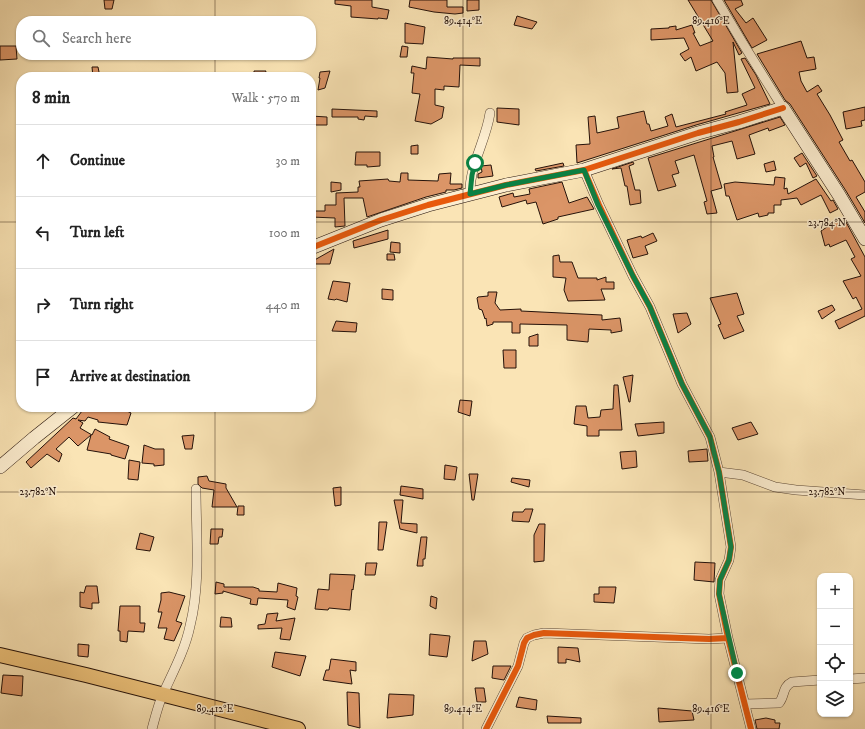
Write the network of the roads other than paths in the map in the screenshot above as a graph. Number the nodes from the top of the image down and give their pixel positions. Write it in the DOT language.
graph roads {
  1 [pos="716,0"];
  2 [pos="783,108"];
  3 [pos="490,113"];
  4 [pos="584,170"];
  5 [pos="470,194"];
  6 [pos="865,239"];
  7 [pos="316,246"];
  8 [pos="67,412"];
  9 [pos="0,467"];
  10 [pos="719,472"];
  11 [pos="196,489"];
  12 [pos="865,495"];
  13 [pos="728,638"];
  14 [pos="0,655"];
  15 [pos="865,678"];
  16 [pos="853,679"];
  17 [pos="817,680"];
  18 [pos="162,695"];
  19 [pos="745,704"];
  20 [pos="152,729"];
  21 [pos="298,729"];
  22 [pos="486,729"];
  23 [pos="751,729"];
  1 -- 2 [label="street"];
  2 -- 4 [label="street"];
  2 -- 6 [label="street"];
  3 -- 5 [label="street"];
  4 -- 5 [label="street"];
  4 -- 10 [label="street"];
  5 -- 7 [label="street"];
  8 -- 9 [label="street"];
  10 -- 12 [label="street"];
  10 -- 13 [label="street"];
  11 -- 18 [label="street"];
  13 -- 19 [label="street"];
  13 -- 22 [label="street"];
  14 -- 18 [label="main road"];
  15 -- 16 [label="street"];
  17 -- 19 [label="street"];
  18 -- 20 [label="street"];
  18 -- 21 [label="main road"];
  19 -- 23 [label="street"];
}
